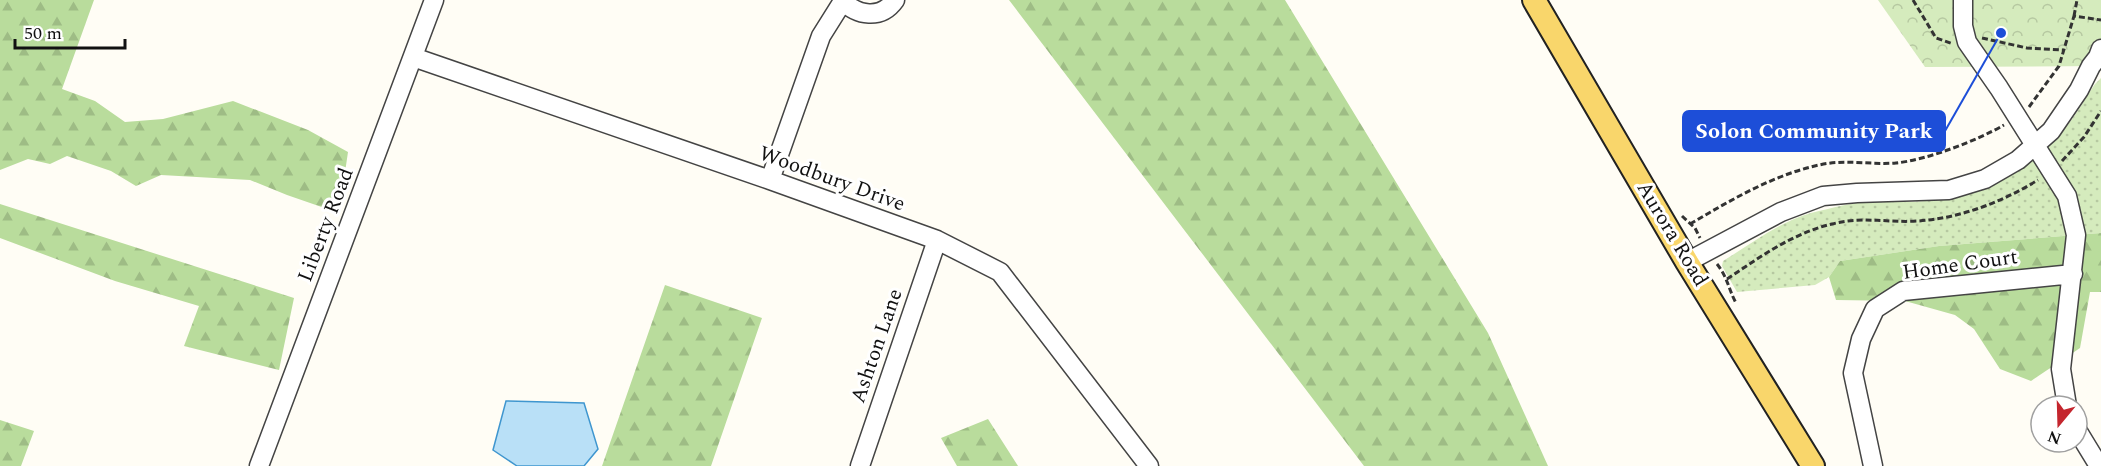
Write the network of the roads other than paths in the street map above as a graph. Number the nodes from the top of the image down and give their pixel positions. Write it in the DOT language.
graph roads {
  1 [pos="434,0"];
  2 [pos="895,0"];
  3 [pos="1534,0"];
  4 [pos="1963,0"];
  5 [pos="843,1"];
  6 [pos="2100,54"];
  7 [pos="413,57"];
  8 [pos="2036,146"];
  9 [pos="770,180"];
  10 [pos="938,240"];
  11 [pos="1687,262"];
  12 [pos="2073,274"];
  13 [pos="2065,394"];
  14 [pos="2089,450"];
  15 [pos="259,466"];
  16 [pos="860,466"];
  17 [pos="1149,466"];
  18 [pos="1813,466"];
  19 [pos="1873,466"];
  20 [pos="2099,466"];
  1 -- 7 [label="street, Liberty Road"];
  2 -- 5 [label="street"];
  3 -- 11 [label="main road, Aurora Road"];
  4 -- 8 [label="street"];
  5 -- 9 [label="street"];
  6 -- 8 [label="street"];
  7 -- 9 [label="street, Woodbury Drive"];
  7 -- 15 [label="street, Liberty Road"];
  8 -- 11 [label="street"];
  8 -- 12 [label="street"];
  9 -- 10 [label="street, Woodbury Drive"];
  10 -- 16 [label="street, Ashton Lane"];
  10 -- 17 [label="street, Woodbury Drive"];
  11 -- 18 [label="main road, Aurora Road"];
  12 -- 13 [label="street"];
  12 -- 19 [label="street, Home Court"];
  14 -- 20 [label="street"];
}
